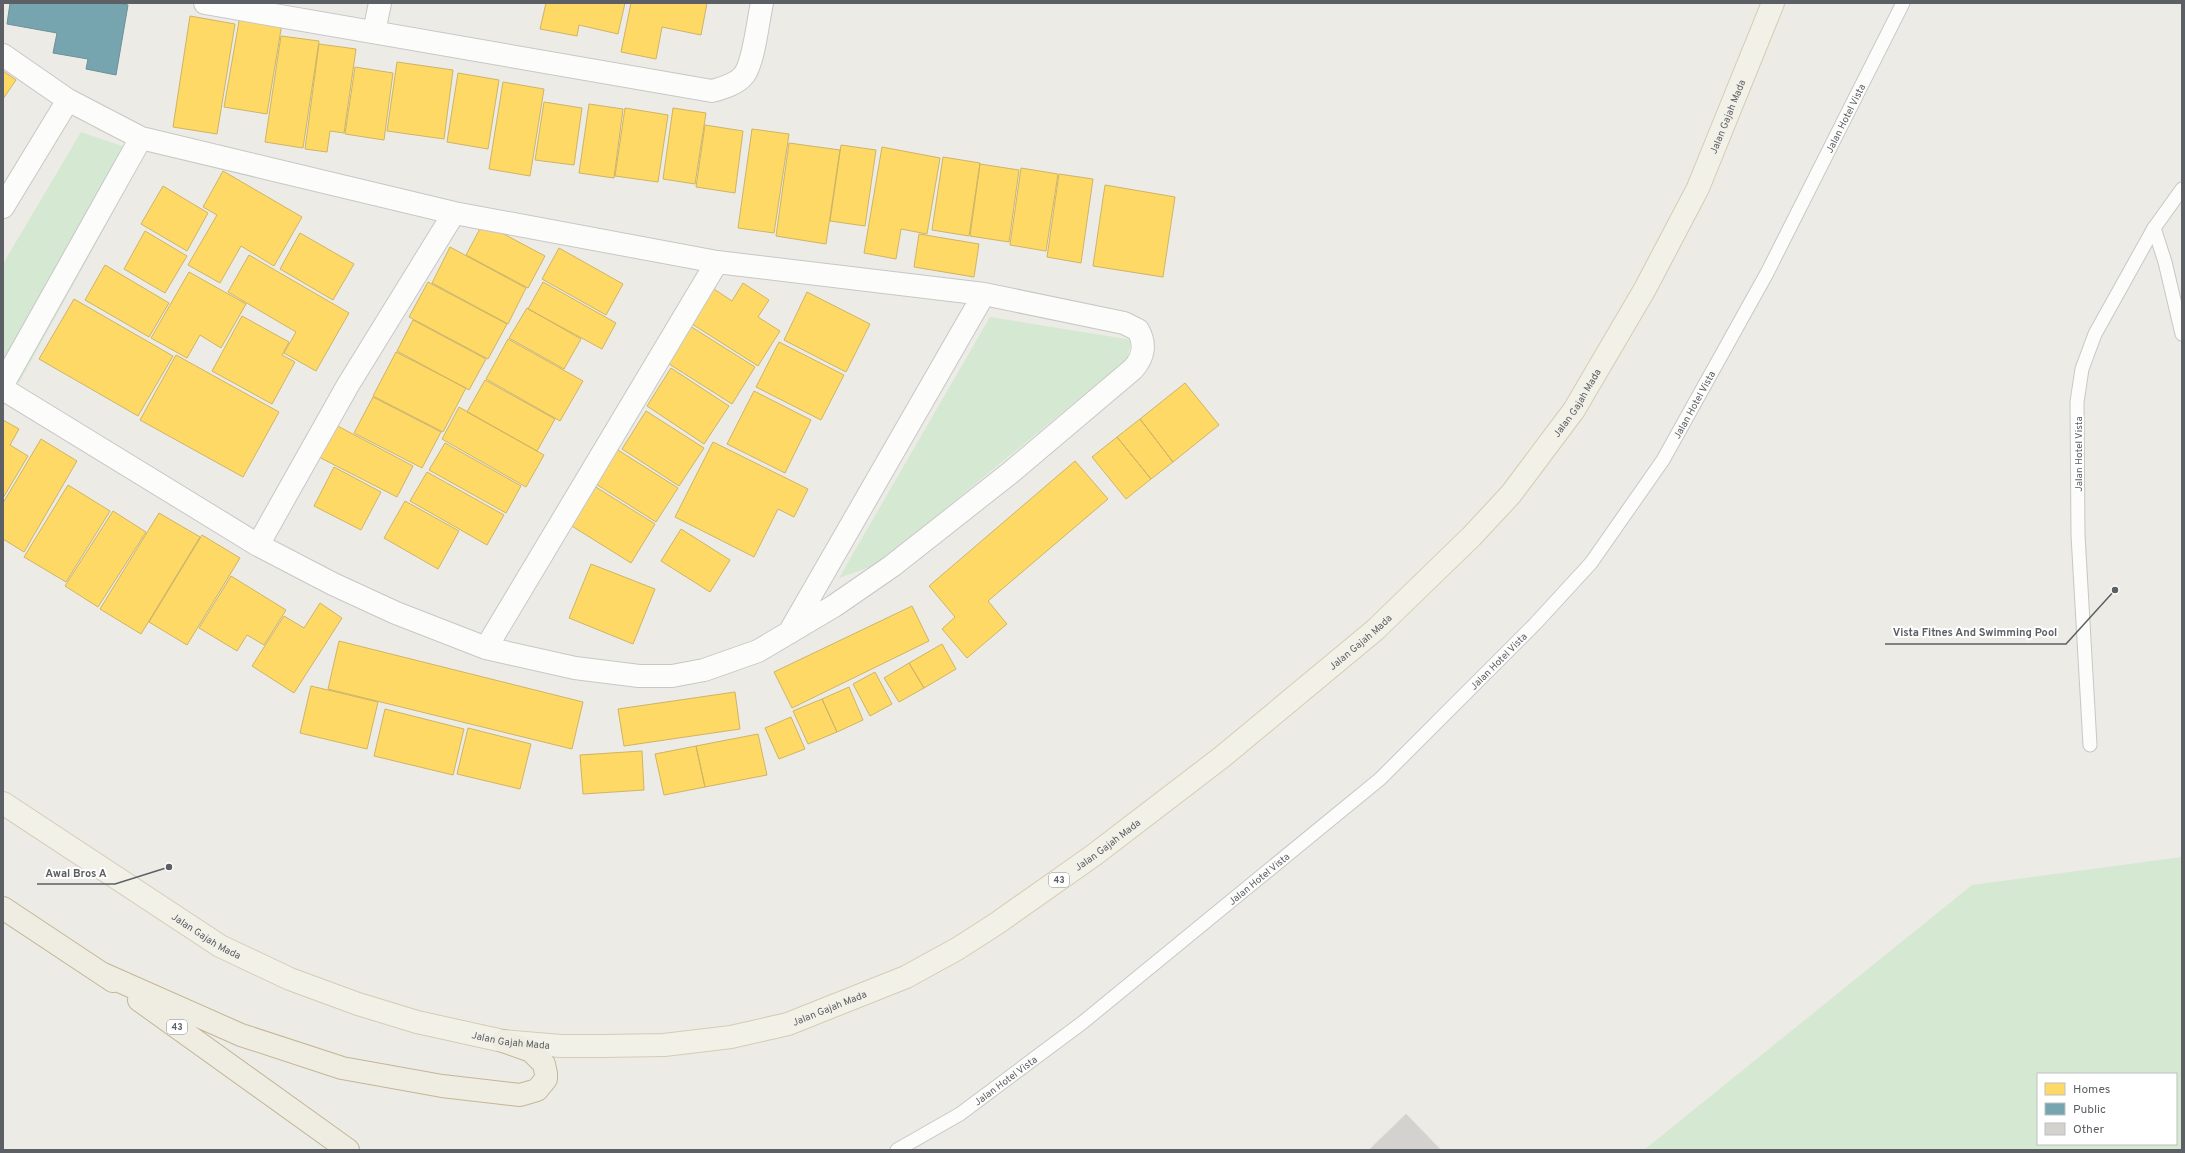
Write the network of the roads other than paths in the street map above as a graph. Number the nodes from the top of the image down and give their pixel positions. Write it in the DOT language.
graph roads {
  1 [pos="205,3"];
  2 [pos="380,3"];
  3 [pos="762,3"];
  4 [pos="1773,3"];
  5 [pos="1903,3"];
  6 [pos="374,32"];
  7 [pos="3,55"];
  8 [pos="68,100"];
  9 [pos="141,138"];
  10 [pos="2182,189"];
  11 [pos="3,207"];
  12 [pos="454,213"];
  13 [pos="2154,228"];
  14 [pos="717,262"];
  15 [pos="984,294"];
  16 [pos="2182,334"];
  17 [pos="3,384"];
  18 [pos="3,389"];
  19 [pos="258,545"];
  20 [pos="787,635"];
  21 [pos="486,648"];
  22 [pos="2090,745"];
  23 [pos="3,803"];
  24 [pos="3,908"];
  25 [pos="101,973"];
  26 [pos="503,1041"];
  27 [pos="348,1150"];
  28 [pos="897,1150"];
  1 -- 6 [label="street"];
  2 -- 6 [label="street"];
  3 -- 6 [label="street"];
  4 -- 26 [label="main road, Jalan Gajah Mada / 43"];
  5 -- 28 [label="lane, Jalan Hotel Vista"];
  7 -- 8 [label="street"];
  8 -- 9 [label="street"];
  8 -- 11 [label="street"];
  9 -- 12 [label="street"];
  9 -- 17 [label="street"];
  10 -- 13 [label="lane, Jalan Hotel Vista"];
  12 -- 14 [label="street"];
  12 -- 19 [label="street"];
  13 -- 16 [label="lane"];
  13 -- 22 [label="lane, Jalan Hotel Vista"];
  14 -- 15 [label="street"];
  14 -- 21 [label="street"];
  15 -- 20 [label="street"];
  15 -- 20 [label="street"];
  18 -- 19 [label="street"];
  19 -- 21 [label="street"];
  20 -- 21 [label="street"];
  23 -- 26 [label="main road, Jalan Gajah Mada / 43"];
  24 -- 25 [label="highway, 43"];
  25 -- 26 [label="highway"];
  25 -- 27 [label="highway, 43"];
}
